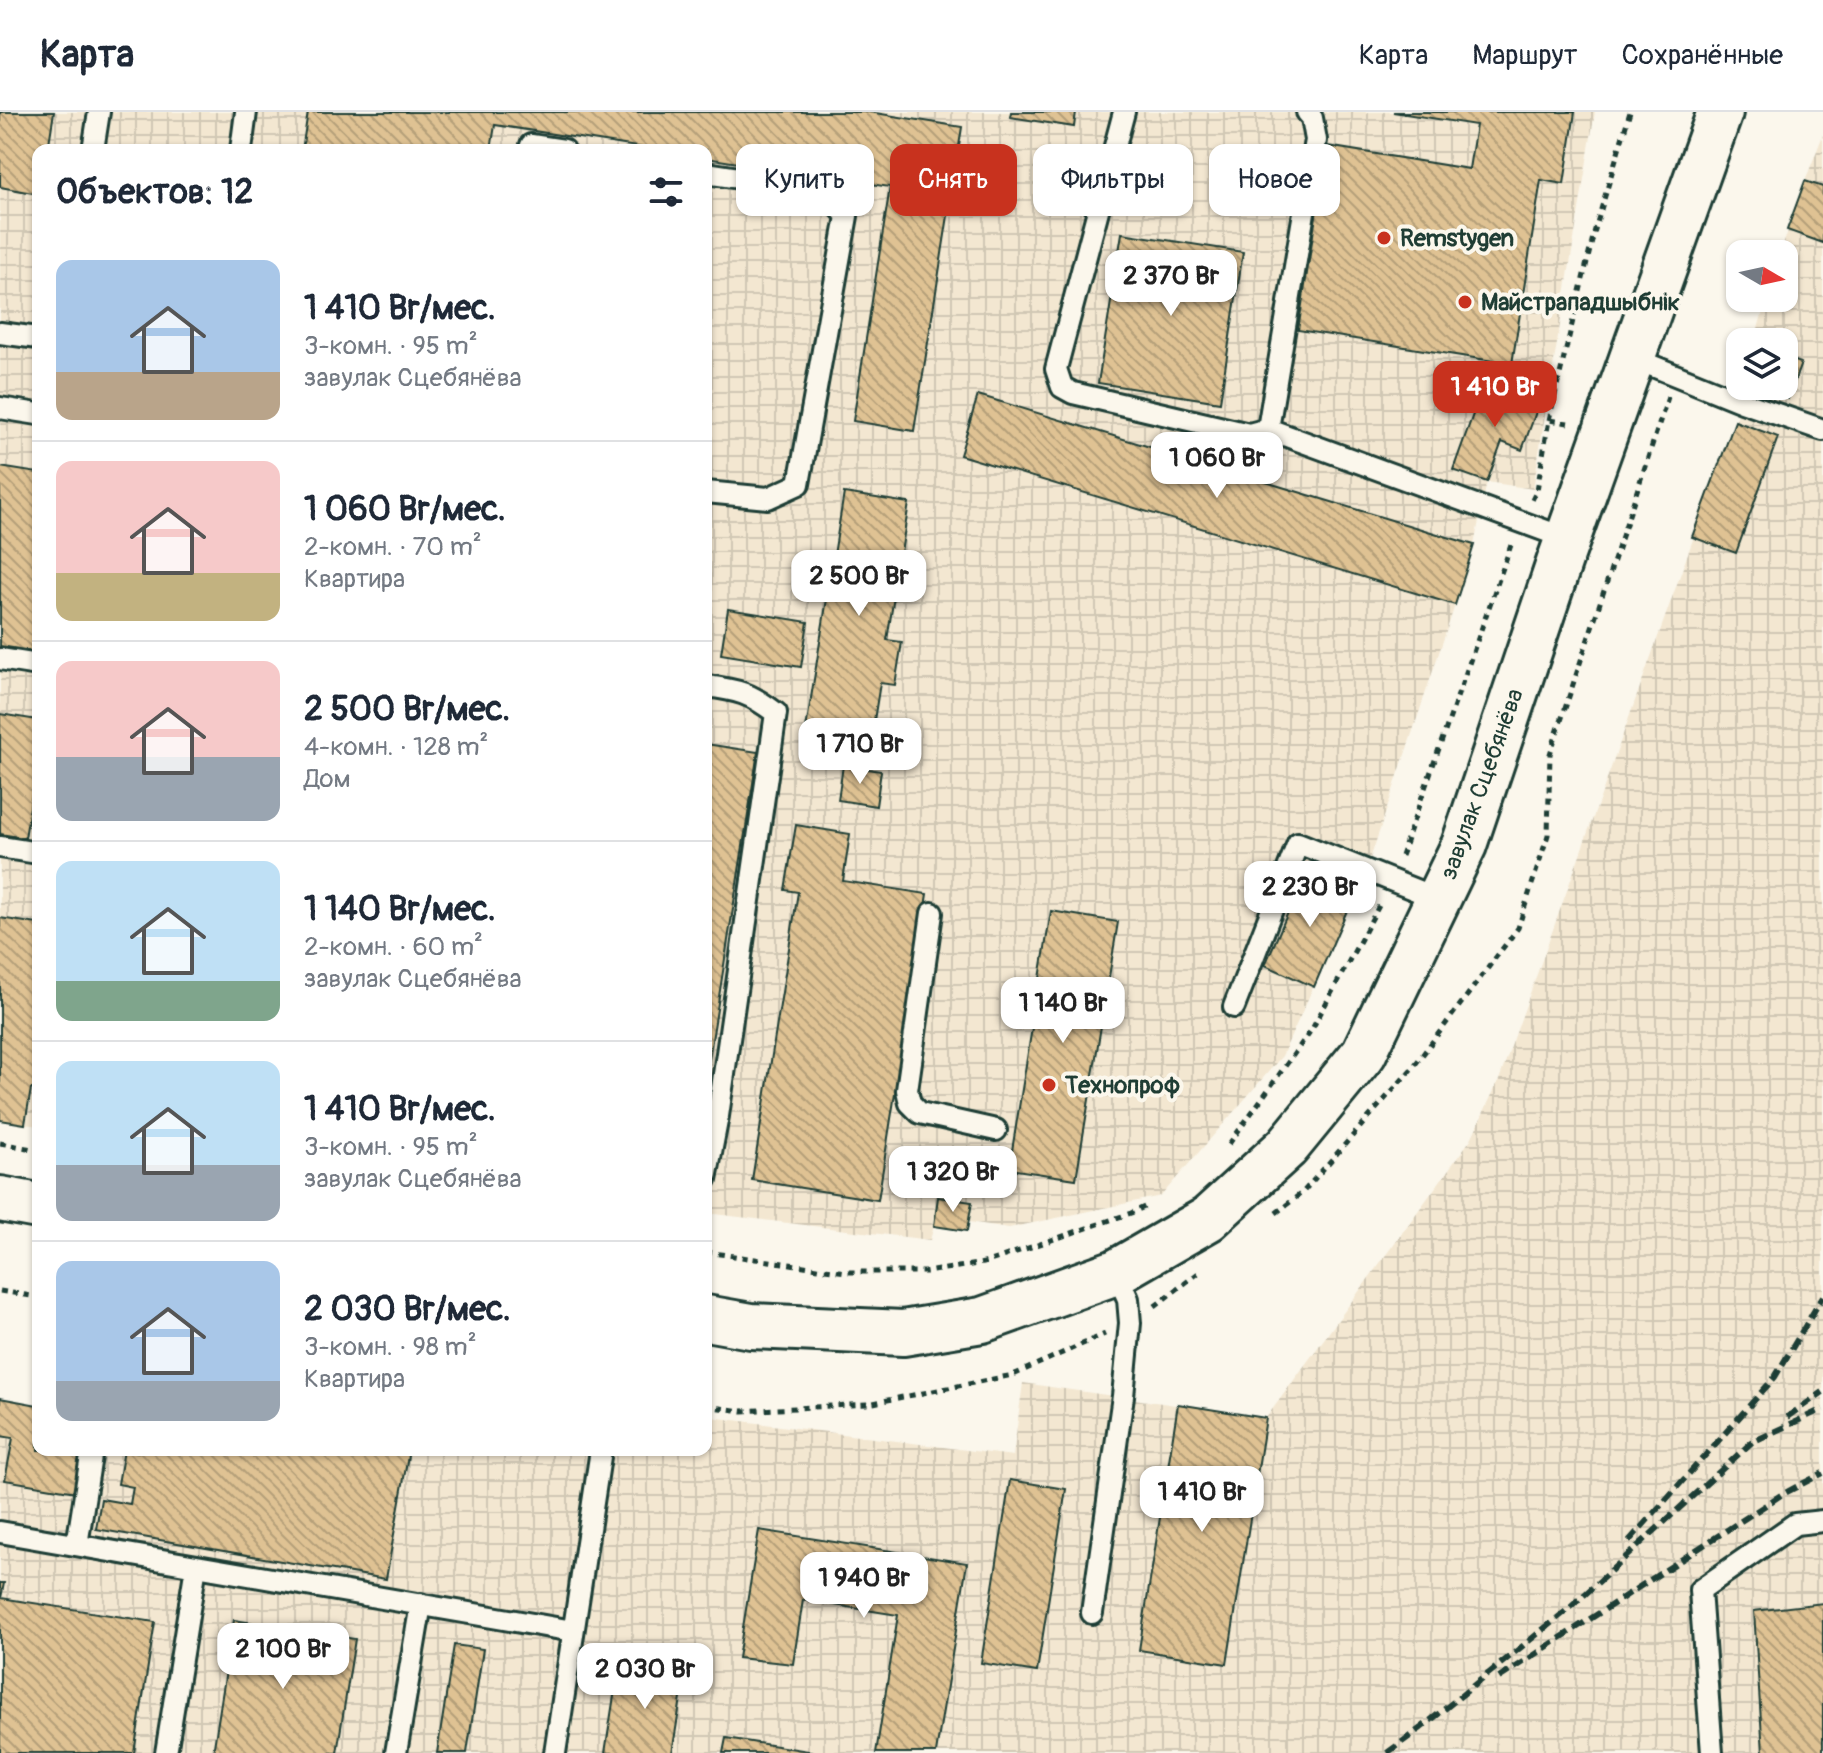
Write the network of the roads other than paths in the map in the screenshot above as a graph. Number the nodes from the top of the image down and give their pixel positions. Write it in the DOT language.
graph roads {
  1 [pos="99,112"];
  2 [pos="246,112"];
  3 [pos="1124,112"];
  4 [pos="1307,112"];
  5 [pos="1720,112"];
  6 [pos="94,144"];
  7 [pos="242,144"];
  8 [pos="712,174"];
  9 [pos="0,333"];
  10 [pos="32,337"];
  11 [pos="1633,358"];
  12 [pos="0,408"];
  13 [pos="32,413"];
  14 [pos="1822,426"];
  15 [pos="1268,429"];
  16 [pos="712,493"];
  17 [pos="1568,539"];
  18 [pos="0,659"];
  19 [pos="32,664"];
  20 [pos="712,687"];
  21 [pos="0,847"];
  22 [pos="32,852"];
  23 [pos="1438,899"];
  24 [pos="932,913"];
  25 [pos="1234,1007"];
  26 [pos="996,1130"];
  27 [pos="712,1148"];
  28 [pos="0,1199"];
  29 [pos="32,1205"];
  30 [pos="1116,1272"];
  31 [pos="712,1319"];
  32 [pos="91,1456"];
  33 [pos="600,1456"];
  34 [pos="1823,1521"];
  35 [pos="0,1532"];
  36 [pos="77,1545"];
  37 [pos="196,1566"];
  38 [pos="421,1604"];
  39 [pos="1092,1613"];
  40 [pos="573,1631"];
  41 [pos="166,1753"];
  42 [pos="396,1753"];
  43 [pos="555,1753"];
  44 [pos="1712,1753"];
  1 -- 6 [label="lane"];
  2 -- 7 [label="lane"];
  3 -- 15 [label="lane"];
  4 -- 15 [label="lane"];
  5 -- 11 [label="street, завулак Сцебянёва"];
  8 -- 16 [label="lane"];
  9 -- 10 [label="lane"];
  11 -- 14 [label="lane"];
  11 -- 17 [label="street, завулак Сцебянёва"];
  12 -- 13 [label="lane"];
  15 -- 17 [label="lane"];
  17 -- 23 [label="street, завулак Сцебянёва"];
  18 -- 19 [label="lane"];
  20 -- 27 [label="lane"];
  21 -- 22 [label="lane"];
  23 -- 25 [label="lane"];
  23 -- 30 [label="street, завулак Сцебянёва"];
  24 -- 26 [label="lane"];
  28 -- 29 [label="street"];
  30 -- 31 [label="street, завулак Сцебянёва"];
  30 -- 39 [label="lane"];
  32 -- 36 [label="lane"];
  33 -- 40 [label="lane"];
  34 -- 44 [label="lane"];
  35 -- 36 [label="lane"];
  36 -- 37 [label="lane"];
  37 -- 38 [label="lane"];
  37 -- 41 [label="lane"];
  38 -- 40 [label="lane"];
  38 -- 42 [label="lane"];
  40 -- 43 [label="lane"];
}
